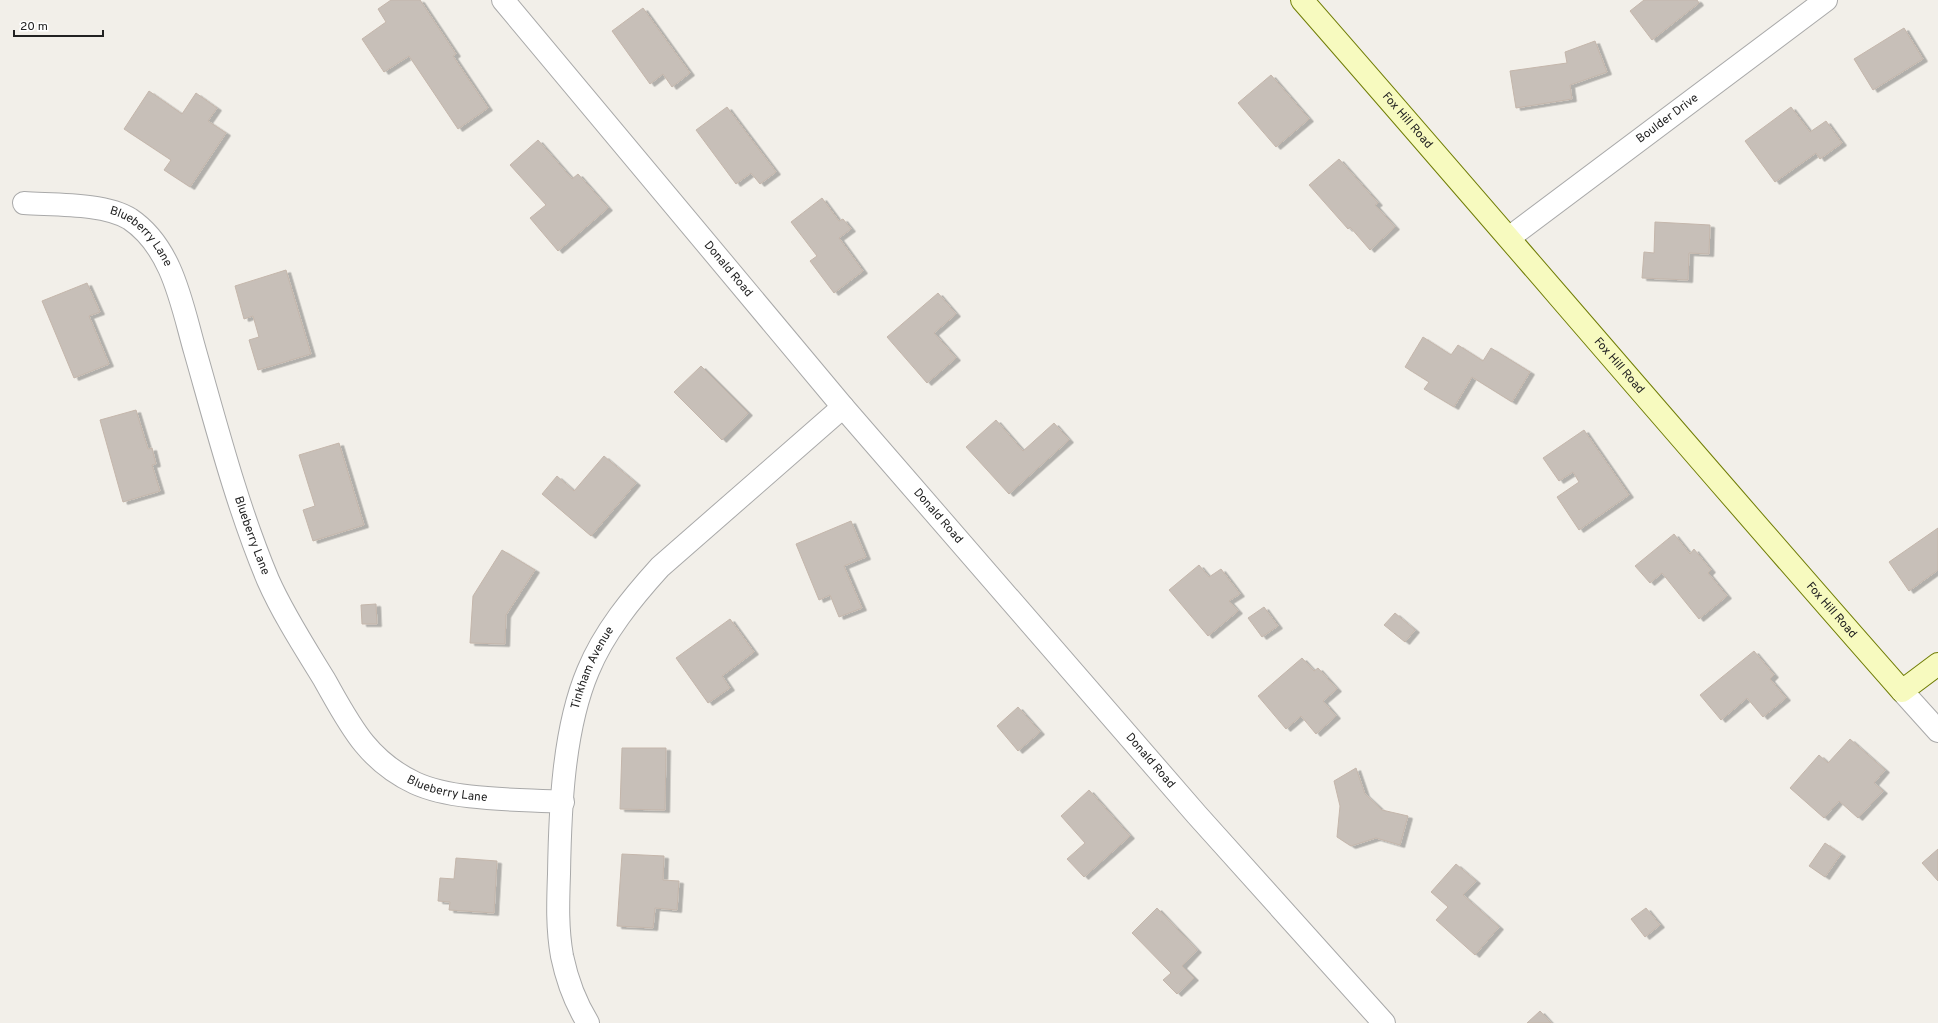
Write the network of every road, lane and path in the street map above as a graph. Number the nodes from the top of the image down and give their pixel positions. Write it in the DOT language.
graph roads {
  1 [pos="503,0"];
  2 [pos="1302,0"];
  3 [pos="1826,0"];
  4 [pos="24,203"];
  5 [pos="1510,237"];
  6 [pos="843,407"];
  7 [pos="1938,664"];
  8 [pos="1902,690"];
  9 [pos="1938,731"];
  10 [pos="563,802"];
  11 [pos="588,1023"];
  12 [pos="1384,1023"];
  1 -- 6 [label="street, Donald Road"];
  2 -- 5 [label="street, Fox Hill Road"];
  3 -- 5 [label="street, Boulder Drive"];
  4 -- 10 [label="street, Blueberry Lane"];
  5 -- 8 [label="street, Fox Hill Road"];
  6 -- 10 [label="street, Tinkham Avenue"];
  6 -- 12 [label="street, Donald Road"];
  7 -- 8 [label="street"];
  8 -- 9 [label="street, Fox Hill Road"];
  10 -- 11 [label="street, Tinkham Avenue"];
}
